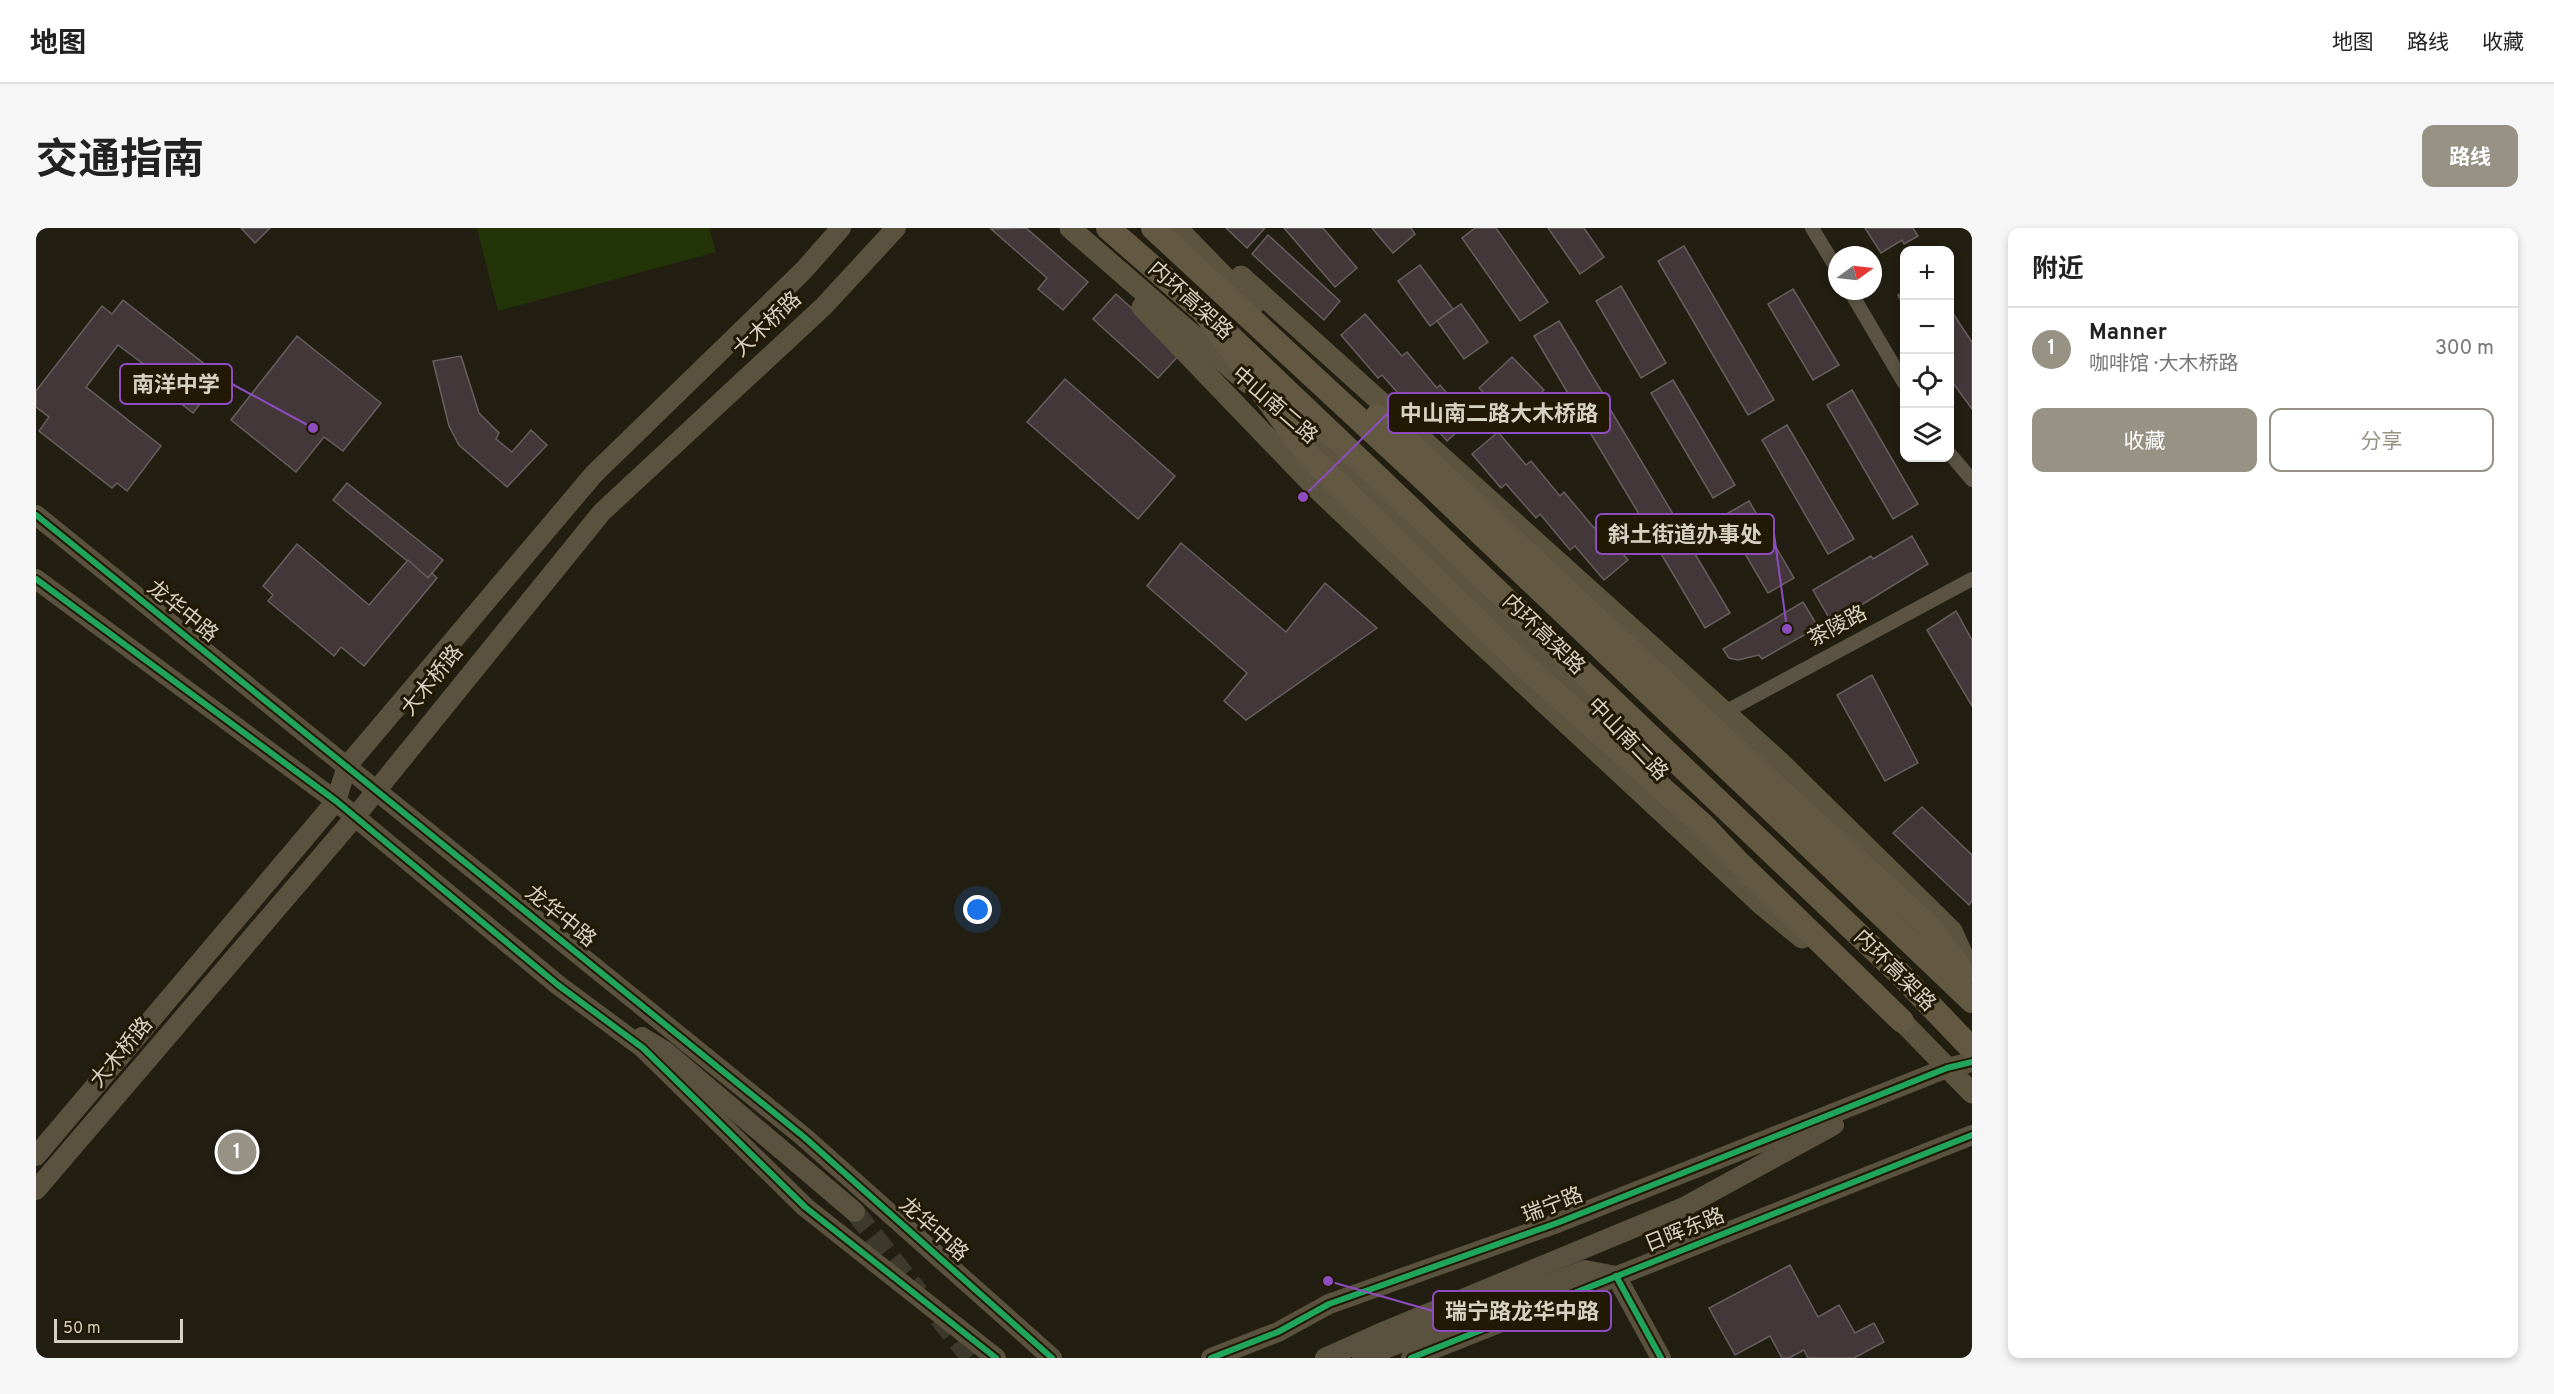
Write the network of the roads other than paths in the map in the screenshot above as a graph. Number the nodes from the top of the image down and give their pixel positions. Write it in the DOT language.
graph roads {
  1 [pos="841,228"];
  2 [pos="896,228"];
  3 [pos="1108,228"];
  4 [pos="1153,228"];
  5 [pos="1177,228"];
  6 [pos="1189,228"];
  7 [pos="1812,228"];
  8 [pos="1075,231"];
  9 [pos="1828,254"];
  10 [pos="1216,286"];
  11 [pos="1855,300"];
  12 [pos="1204,312"];
  13 [pos="1900,375"];
  14 [pos="1954,459"];
  15 [pos="1972,480"];
  16 [pos="36,515"];
  17 [pos="36,579"];
  18 [pos="1972,579"];
  19 [pos="1725,712"];
  20 [pos="347,766"];
  21 [pos="376,790"];
  22 [pos="336,801"];
  23 [pos="355,817"];
  24 [pos="1969,978"];
  25 [pos="558,985"];
  26 [pos="1972,1001"];
  27 [pos="1902,1021"];
  28 [pos="1972,1049"];
  29 [pos="1972,1062"];
  30 [pos="1947,1068"];
  31 [pos="1907,1085"];
  32 [pos="1972,1094"];
  33 [pos="1972,1135"];
  34 [pos="36,1156"];
  35 [pos="36,1190"];
  36 [pos="855,1212"];
  37 [pos="1616,1276"];
  38 [pos="1278,1332"];
  39 [pos="996,1358"];
  40 [pos="1052,1358"];
  41 [pos="1211,1358"];
  42 [pos="1244,1358"];
  43 [pos="1325,1358"];
  44 [pos="1362,1358"];
  45 [pos="1411,1358"];
  46 [pos="1661,1358"];
  1 -- 20 [label="main road, 大木桥路"];
  2 -- 21 [label="main road, 大木桥路"];
  3 -- 12 [label="highway, 内环高架路"];
  4 -- 10 [label="highway, 内环高架路, bridge"];
  5 -- 24 [label="main road"];
  6 -- 19 [label="main road"];
  7 -- 9 [label="street"];
  8 -- 27 [label="main road, 中山南二路"];
  8 -- 27 [label="main road, 中山南二路"];
  10 -- 24 [label="highway, bridge"];
  10 -- 26 [label="highway, 内环高架路, bridge"];
  11 -- 13 [label="street"];
  12 -- 27 [label="highway, bridge"];
  12 -- 28 [label="highway, 内环高架路, bridge"];
  14 -- 15 [label="street"];
  16 -- 20 [label="main road, 龙华中路"];
  17 -- 22 [label="main road"];
  18 -- 19 [label="street, 茶陵路"];
  19 -- 24 [label="main road"];
  20 -- 21 [label="main road, 龙华中路"];
  20 -- 22 [label="main road, 大木桥路"];
  21 -- 23 [label="main road, 大木桥路"];
  21 -- 40 [label="main road, 龙华中路"];
  22 -- 23 [label="main road"];
  22 -- 34 [label="main road, 大木桥路"];
  23 -- 25 [label="main road"];
  23 -- 35 [label="main road, 大木桥路"];
  25 -- 36 [label="main road"];
  25 -- 39 [label="main road"];
  27 -- 30 [label="main road, 中山南二路"];
  29 -- 30 [label="main road"];
  30 -- 31 [label="main road"];
  30 -- 32 [label="main road, 中山南二路"];
  31 -- 38 [label="main road, 瑞宁路"];
  31 -- 43 [label="main road"];
  33 -- 37 [label="main road, 日晖东路"];
  37 -- 44 [label="main road"];
  37 -- 45 [label="main road, 日晖东路"];
  37 -- 46 [label="main road"];
  38 -- 41 [label="main road, 瑞宁路"];
  38 -- 42 [label="main road"];
}
